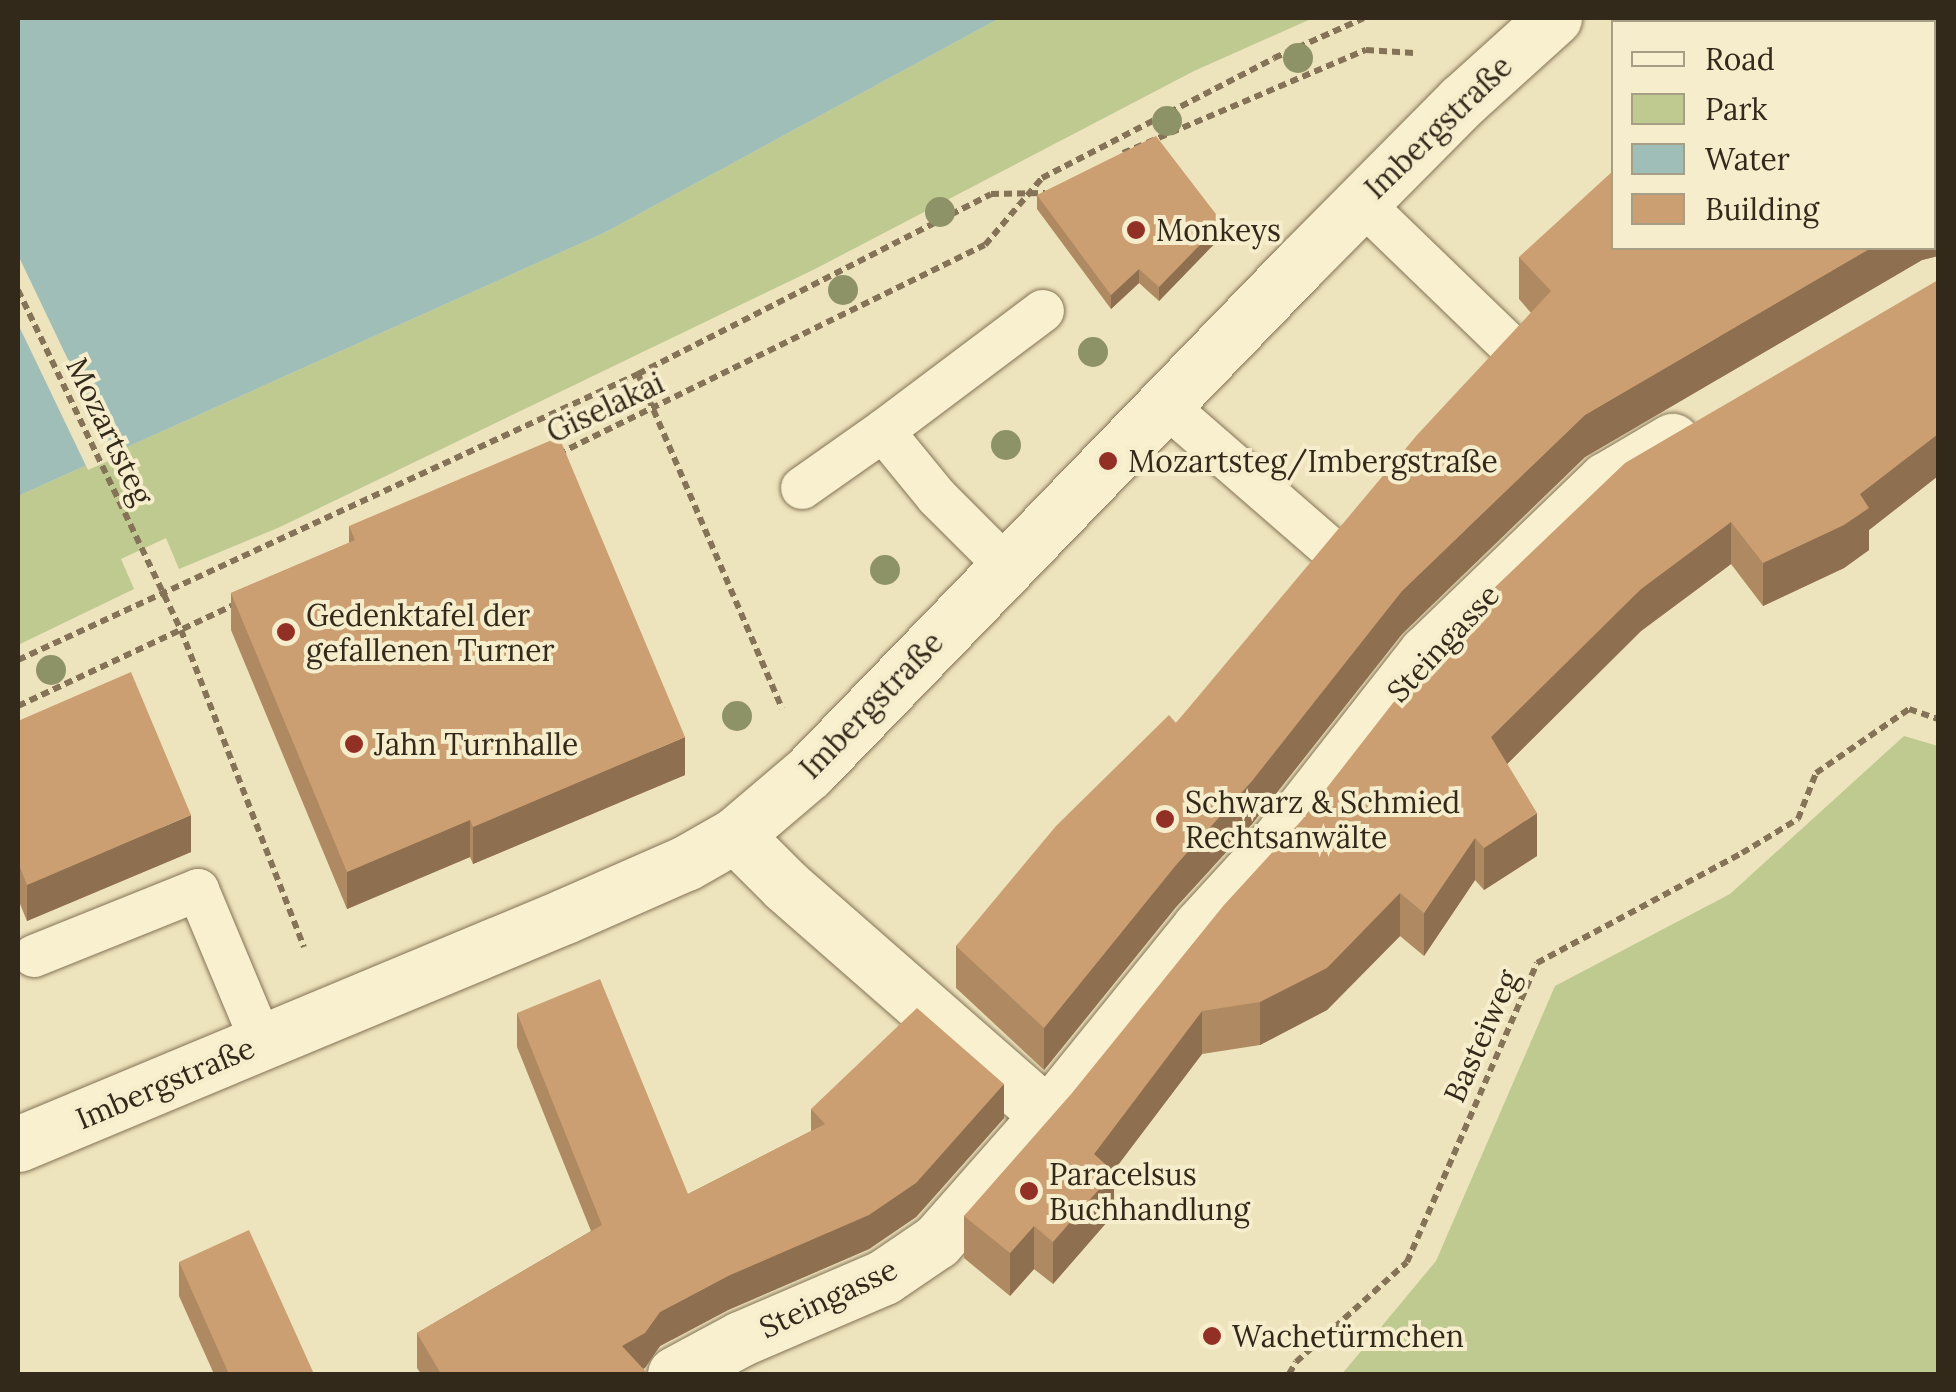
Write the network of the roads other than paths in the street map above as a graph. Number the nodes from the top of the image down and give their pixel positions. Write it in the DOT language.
graph roads {
  1 [pos="1554,18"];
  2 [pos="1362,202"];
  3 [pos="1042,311"];
  4 [pos="1506,342"];
  5 [pos="1165,405"];
  6 [pos="1707,420"];
  7 [pos="883,431"];
  8 [pos="802,488"];
  9 [pos="1326,544"];
  10 [pos="1005,565"];
  11 [pos="735,835"];
  12 [pos="34,956"];
  13 [pos="262,1043"];
  14 [pos="1048,1115"];
  15 [pos="18,1144"];
  16 [pos="675,1374"];
  1 -- 2 [label="main road, Imbergstraße"];
  2 -- 4 [label="lane"];
  2 -- 5 [label="main road, Imbergstraße"];
  3 -- 7 [label="lane"];
  5 -- 9 [label="lane"];
  5 -- 10 [label="main road, Imbergstraße"];
  6 -- 14 [label="main road, Steingasse"];
  7 -- 8 [label="lane"];
  7 -- 10 [label="lane"];
  10 -- 11 [label="main road, Imbergstraße"];
  11 -- 13 [label="main road, Imbergstraße"];
  11 -- 14 [label="main road"];
  12 -- 13 [label="lane"];
  13 -- 15 [label="main road, Imbergstraße"];
  14 -- 16 [label="main road, Steingasse"];
}
